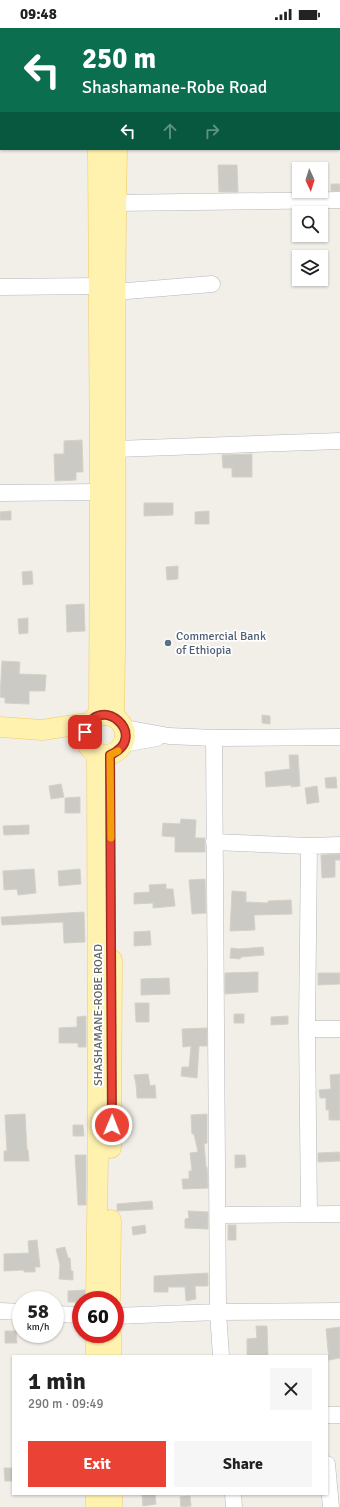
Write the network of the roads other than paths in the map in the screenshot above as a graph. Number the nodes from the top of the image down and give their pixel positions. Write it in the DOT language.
graph roads {
  1 [pos="98,150"];
  2 [pos="117,150"];
  3 [pos="340,200"];
  4 [pos="116,203"];
  5 [pos="212,284"];
  6 [pos="0,287"];
  7 [pos="107,289"];
  8 [pos="340,441"];
  9 [pos="116,449"];
  10 [pos="100,492"];
  11 [pos="0,493"];
  12 [pos="0,727"];
  13 [pos="106,735"];
  14 [pos="340,737"];
  15 [pos="214,738"];
  16 [pos="214,842"];
  17 [pos="340,845"];
  18 [pos="309,846"];
  19 [pos="306,1029"];
  20 [pos="340,1029"];
  21 [pos="309,1213"];
  22 [pos="340,1214"];
  23 [pos="218,1215"];
  24 [pos="96,1291"];
  25 [pos="110,1291"];
  26 [pos="0,1311"];
  27 [pos="340,1311"];
  28 [pos="12,1312"];
  29 [pos="218,1312"];
  30 [pos="124,1316"];
  31 [pos="96,1343"];
  32 [pos="111,1343"];
  33 [pos="96,1355"];
  34 [pos="111,1355"];
  35 [pos="222,1355"];
  36 [pos="328,1415"];
  37 [pos="340,1415"];
  38 [pos="328,1475"];
  39 [pos="96,1495"];
  40 [pos="112,1495"];
  41 [pos="233,1495"];
  42 [pos="96,1507"];
  43 [pos="112,1507"];
  44 [pos="234,1507"];
  45 [pos="331,1507"];
  1 -- 7 [label="main road"];
  2 -- 4 [label="main road"];
  3 -- 4 [label="street"];
  4 -- 7 [label="main road"];
  5 -- 7 [label="street"];
  6 -- 7 [label="street"];
  7 -- 9 [label="main road"];
  7 -- 10 [label="main road"];
  8 -- 9 [label="street"];
  9 -- 13 [label="main road"];
  10 -- 11 [label="street"];
  10 -- 13 [label="main road"];
  12 -- 13 [label="main road"];
  13 -- 15 [label="street"];
  13 -- 24 [label="main road, SHASHAMANE-ROBE ROAD"];
  13 -- 25 [label="main road, SHASHAMANE-ROBE ROAD"];
  14 -- 15 [label="street"];
  15 -- 16 [label="street"];
  16 -- 18 [label="street"];
  16 -- 23 [label="street"];
  17 -- 18 [label="street"];
  18 -- 19 [label="street"];
  19 -- 20 [label="street"];
  19 -- 21 [label="street"];
  21 -- 22 [label="street"];
  21 -- 23 [label="street"];
  23 -- 29 [label="street"];
  26 -- 28 [label="street"];
  27 -- 29 [label="street"];
  29 -- 30 [label="street"];
  29 -- 35 [label="street"];
  31 -- 33 [label="main road"];
  32 -- 34 [label="main road"];
  36 -- 37 [label="street"];
  38 -- 45 [label="street"];
  39 -- 42 [label="main road"];
  40 -- 43 [label="main road"];
  41 -- 44 [label="street"];
}
